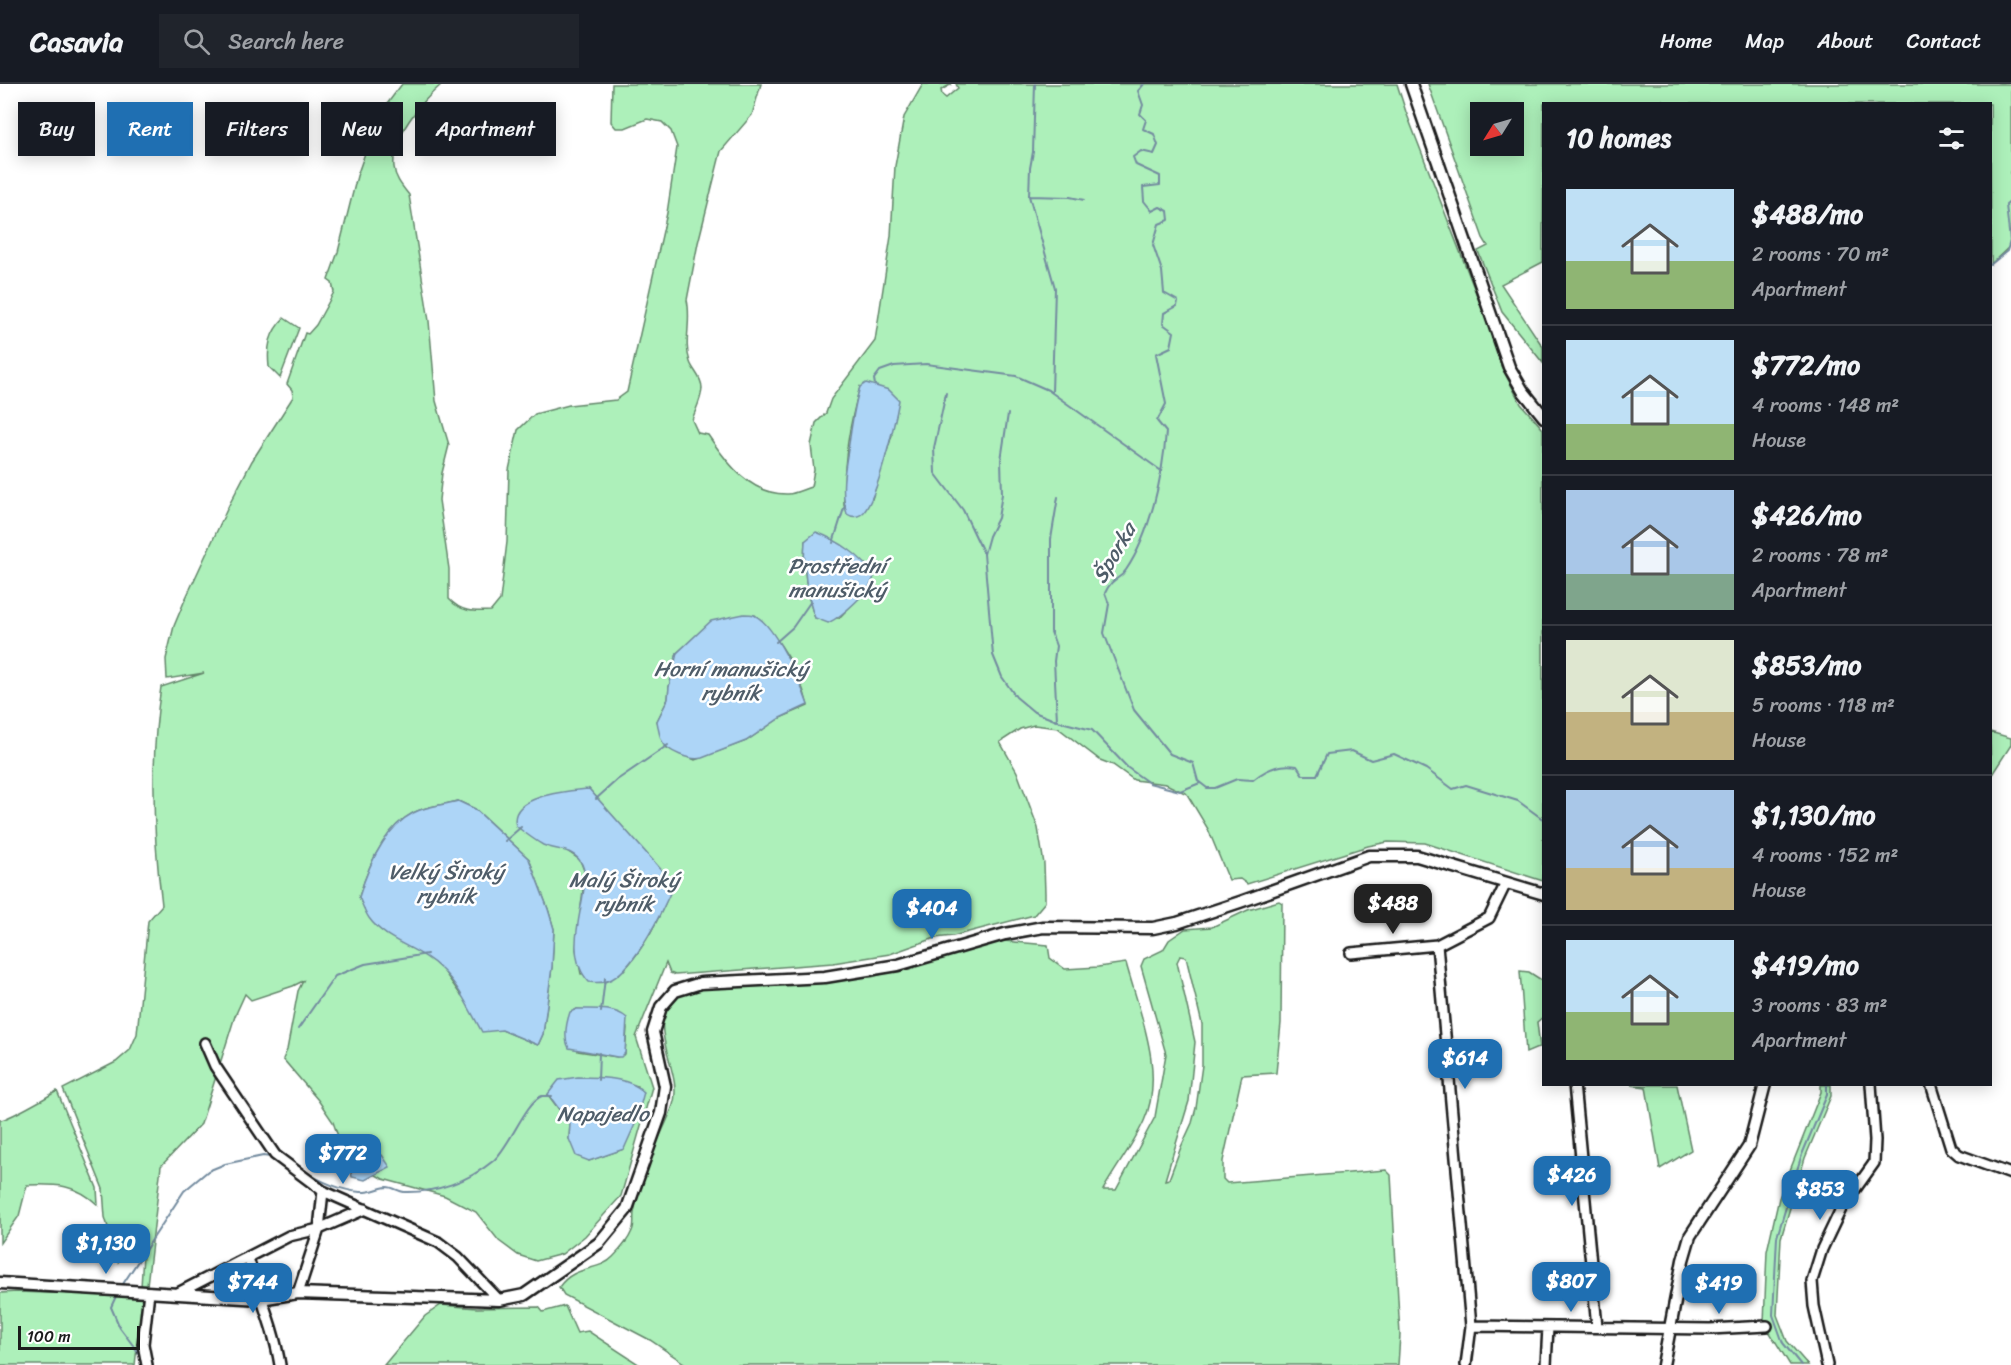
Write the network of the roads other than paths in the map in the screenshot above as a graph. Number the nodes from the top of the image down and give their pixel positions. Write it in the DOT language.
graph roads {
  1 [pos="1411,84"];
  2 [pos="1542,415"];
  3 [pos="1506,883"];
  4 [pos="1542,893"];
  5 [pos="1437,945"];
  6 [pos="1351,953"];
  7 [pos="205,1043"];
  8 [pos="1574,1086"];
  9 [pos="1764,1086"];
  10 [pos="1871,1086"];
  11 [pos="1932,1086"];
  12 [pos="2011,1174"];
  13 [pos="323,1191"];
  14 [pos="365,1209"];
  15 [pos="319,1229"];
  16 [pos="248,1258"];
  17 [pos="0,1283"];
  18 [pos="149,1292"];
  19 [pos="298,1293"];
  20 [pos="176,1294"];
  21 [pos="260,1299"];
  22 [pos="499,1300"];
  23 [pos="1471,1326"];
  24 [pos="1767,1326"];
  25 [pos="1548,1327"];
  26 [pos="1597,1327"];
  27 [pos="1670,1329"];
  28 [pos="147,1365"];
  29 [pos="280,1365"];
  30 [pos="1466,1365"];
  31 [pos="1546,1365"];
  32 [pos="1663,1365"];
  33 [pos="1827,1365"];
  1 -- 2 [label="street"];
  3 -- 4 [label="street"];
  3 -- 5 [label="street"];
  3 -- 22 [label="street"];
  5 -- 6 [label="street"];
  5 -- 23 [label="street"];
  7 -- 13 [label="street"];
  8 -- 26 [label="street"];
  9 -- 27 [label="street"];
  10 -- 33 [label="street"];
  11 -- 12 [label="street"];
  13 -- 14 [label="street"];
  13 -- 15 [label="street"];
  14 -- 15 [label="street"];
  14 -- 22 [label="street"];
  15 -- 16 [label="street"];
  15 -- 19 [label="street"];
  16 -- 20 [label="street"];
  16 -- 21 [label="street"];
  17 -- 18 [label="street"];
  18 -- 20 [label="street"];
  18 -- 28 [label="street"];
  19 -- 21 [label="street"];
  19 -- 22 [label="street"];
  20 -- 21 [label="street"];
  21 -- 29 [label="street"];
  23 -- 25 [label="street"];
  23 -- 30 [label="street"];
  24 -- 27 [label="street"];
  25 -- 26 [label="street"];
  25 -- 31 [label="street"];
  26 -- 27 [label="street"];
  27 -- 32 [label="street"];
}
